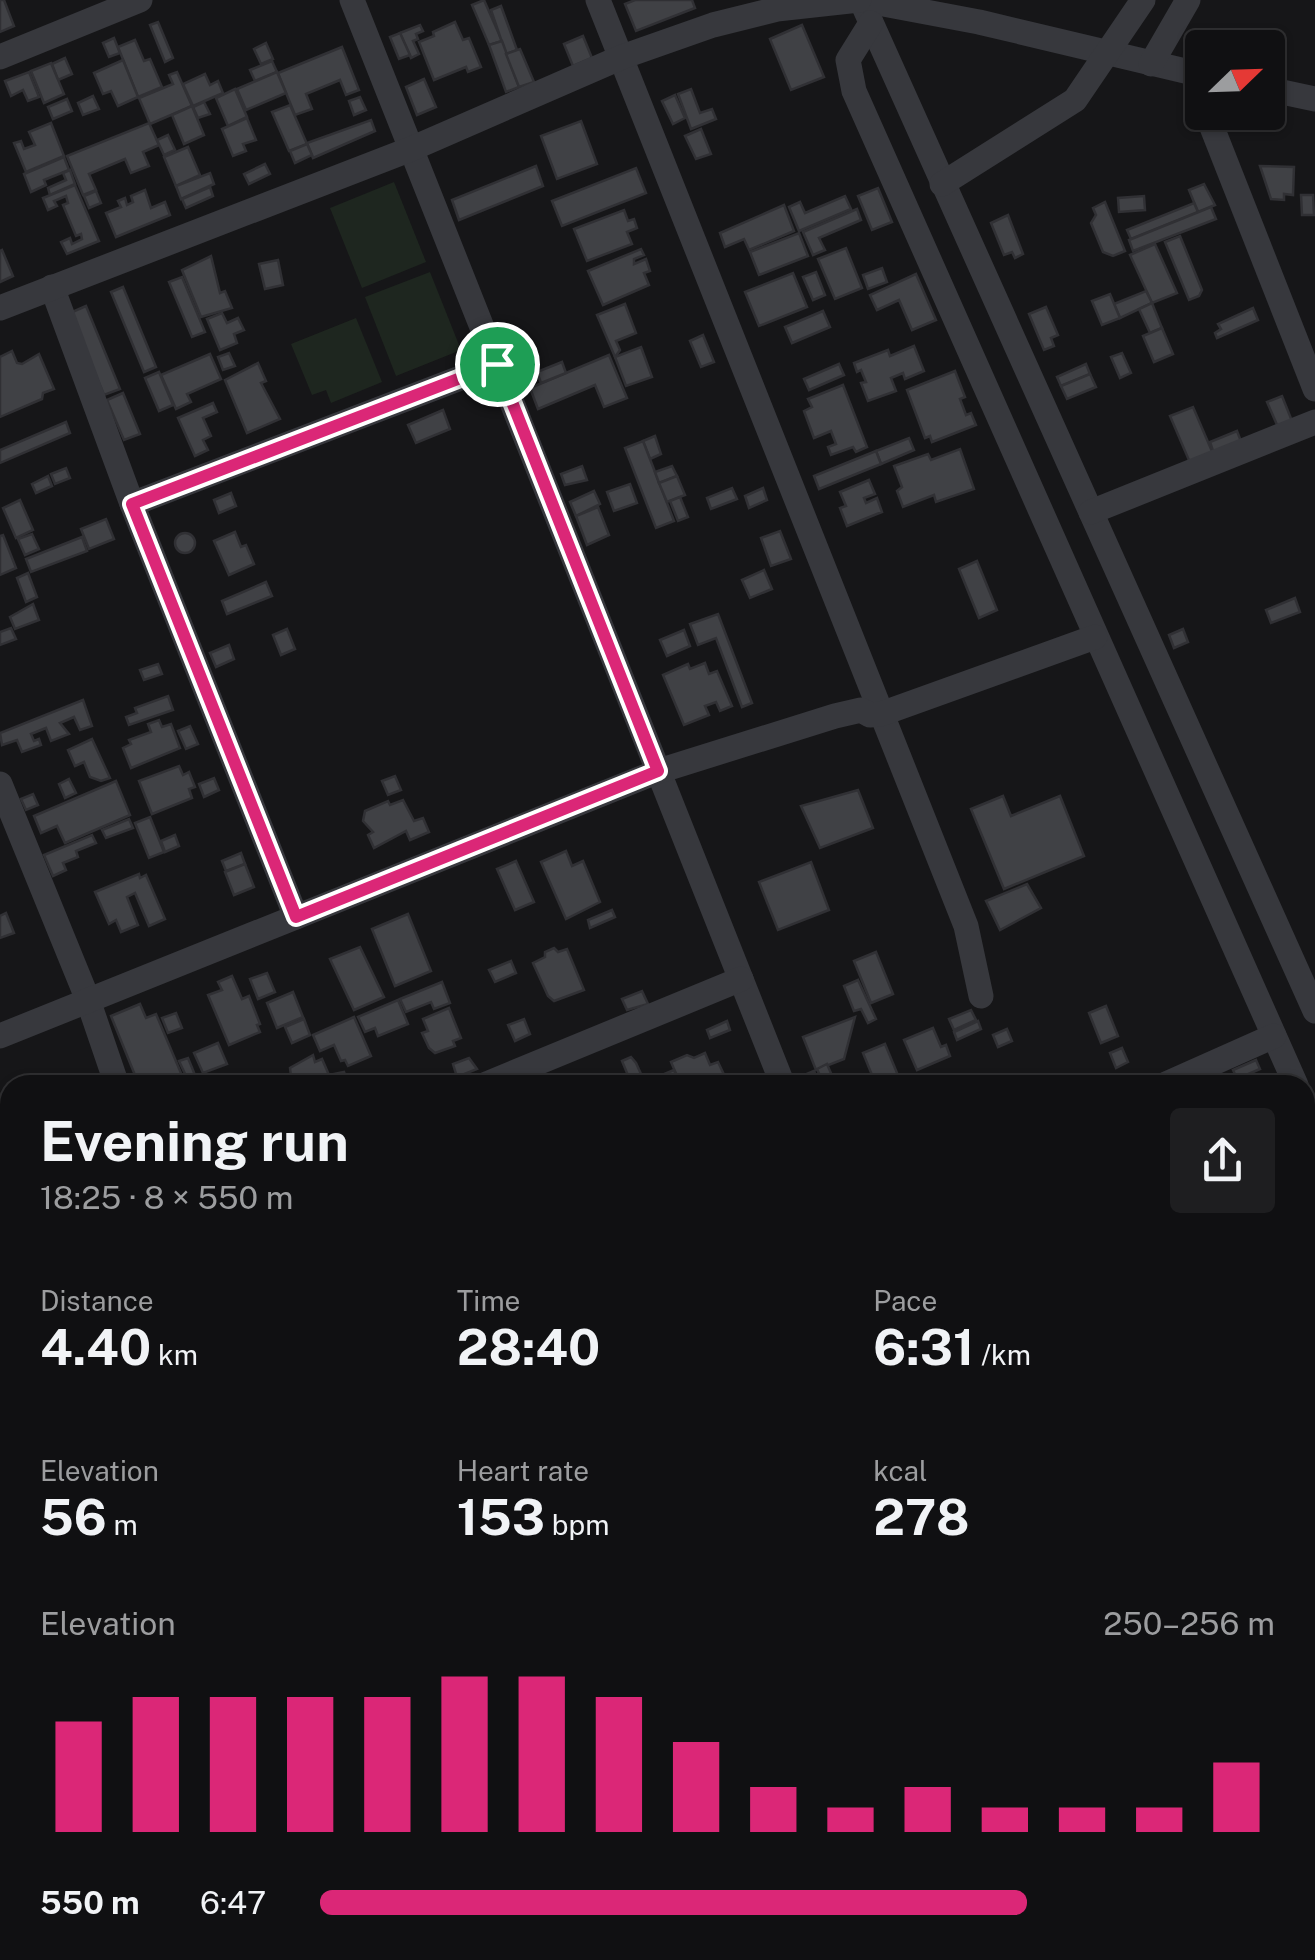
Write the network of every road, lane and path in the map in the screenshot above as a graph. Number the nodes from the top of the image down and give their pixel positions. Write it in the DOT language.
graph roads {
  1 [pos="140,0"];
  2 [pos="352,0"];
  3 [pos="598,0"];
  4 [pos="1143,0"];
  5 [pos="1188,0"];
  6 [pos="863,6"];
  7 [pos="1108,53"];
  8 [pos="0,56"];
  9 [pos="622,57"];
  10 [pos="1151,64"];
  11 [pos="1185,72"];
  12 [pos="1285,93"];
  13 [pos="1315,99"];
  14 [pos="1213,130"];
  15 [pos="411,148"];
  16 [pos="942,184"];
  17 [pos="52,287"];
  18 [pos="0,308"];
  19 [pos="497,364"];
  20 [pos="1315,389"];
  21 [pos="1315,422"];
  22 [pos="132,504"];
  23 [pos="1091,512"];
  24 [pos="1095,637"];
  25 [pos="881,714"];
  26 [pos="658,771"];
  27 [pos="0,784"];
  28 [pos="296,917"];
  29 [pos="741,980"];
  30 [pos="981,996"];
  31 [pos="88,1000"];
  32 [pos="1315,1011"];
  33 [pos="0,1036"];
  34 [pos="1274,1036"];
  35 [pos="114,1075"];
  36 [pos="508,1075"];
  37 [pos="779,1075"];
  38 [pos="1186,1075"];
  39 [pos="1292,1075"];
  1 -- 8 [label="street"];
  2 -- 15 [label="street"];
  3 -- 9 [label="street"];
  4 -- 7 [label="street"];
  5 -- 10 [label="street"];
  6 -- 7 [label="street"];
  6 -- 9 [label="street"];
  6 -- 16 [label="street"];
  6 -- 24 [label="street"];
  7 -- 10 [label="street"];
  7 -- 16 [label="street"];
  9 -- 15 [label="street"];
  9 -- 25 [label="street"];
  10 -- 11 [label="street"];
  12 -- 13 [label="street"];
  14 -- 20 [label="street"];
  15 -- 17 [label="street"];
  15 -- 19 [label="street"];
  16 -- 23 [label="street"];
  17 -- 18 [label="street"];
  17 -- 22 [label="street"];
  19 -- 22 [label="street"];
  19 -- 26 [label="street"];
  21 -- 23 [label="street"];
  22 -- 28 [label="street"];
  23 -- 32 [label="street"];
  24 -- 25 [label="street"];
  24 -- 34 [label="street"];
  25 -- 26 [label="street"];
  25 -- 30 [label="street"];
  26 -- 28 [label="street"];
  26 -- 29 [label="street"];
  27 -- 31 [label="street"];
  28 -- 31 [label="street"];
  29 -- 36 [label="street"];
  29 -- 37 [label="street"];
  31 -- 33 [label="street"];
  31 -- 35 [label="street"];
  34 -- 38 [label="street"];
  34 -- 39 [label="street"];
}
